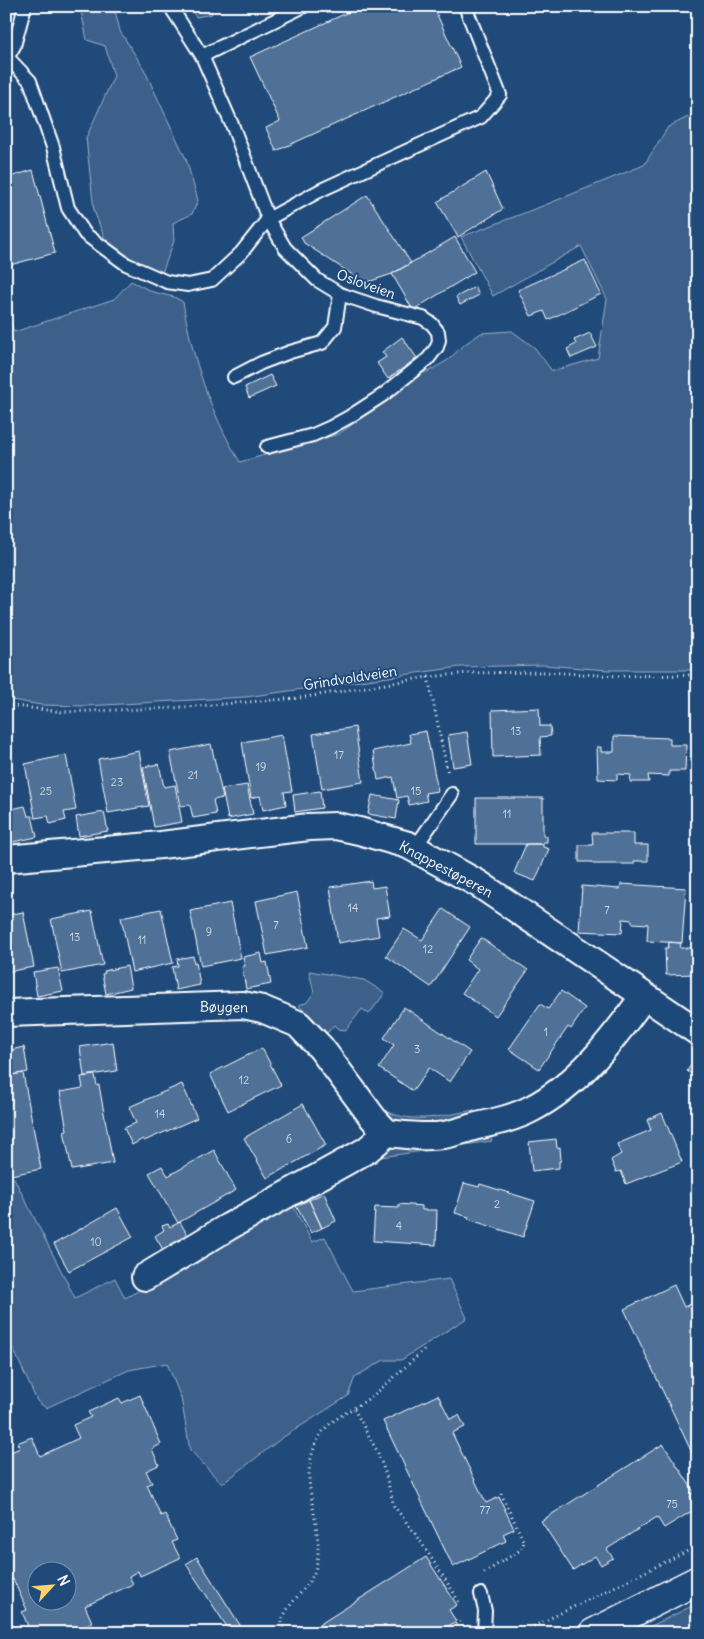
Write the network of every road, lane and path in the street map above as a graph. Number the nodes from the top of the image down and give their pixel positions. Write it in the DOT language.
graph roads {
  1 [pos="25,6"];
  2 [pos="170,6"];
  3 [pos="304,6"];
  4 [pos="465,6"];
  5 [pos="202,56"];
  6 [pos="7,59"];
  7 [pos="268,218"];
  8 [pos="340,294"];
  9 [pos="234,377"];
  10 [pos="267,447"];
  11 [pos="698,675"];
  12 [pos="428,677"];
  13 [pos="6,705"];
  14 [pos="452,794"];
  15 [pos="416,849"];
  16 [pos="6,859"];
  17 [pos="644,996"];
  18 [pos="6,1013"];
  19 [pos="698,1032"];
  20 [pos="387,1133"];
  21 [pos="145,1277"];
  22 [pos="425,1349"];
  23 [pos="354,1409"];
  24 [pos="500,1491"];
  25 [pos="698,1546"];
  26 [pos="477,1578"];
  27 [pos="698,1580"];
  28 [pos="481,1594"];
  29 [pos="463,1610"];
  30 [pos="464,1618"];
  31 [pos="284,1633"];
  32 [pos="443,1633"];
  33 [pos="484,1633"];
  34 [pos="520,1633"];
  35 [pos="593,1633"];
  1 -- 6 [label="lane"];
  2 -- 5 [label="lane, Osloveien"];
  3 -- 5 [label="lane"];
  4 -- 7 [label="lane"];
  5 -- 7 [label="lane, Osloveien"];
  6 -- 7 [label="lane"];
  7 -- 8 [label="lane, Osloveien"];
  8 -- 9 [label="lane"];
  8 -- 10 [label="lane, Osloveien"];
  11 -- 12 [label="path, Grindvoldveien"];
  12 -- 13 [label="path, Grindvoldveien"];
  12 -- 14 [label="path"];
  14 -- 15 [label="lane"];
  15 -- 16 [label="street, Knappestøperen"];
  15 -- 17 [label="street, Knappestøperen"];
  17 -- 19 [label="street, Knappestøperen"];
  17 -- 20 [label="street"];
  18 -- 20 [label="street, Bøygen"];
  20 -- 21 [label="street"];
  22 -- 23 [label="path"];
  23 -- 29 [label="path"];
  23 -- 31 [label="path"];
  24 -- 26 [label="path"];
  25 -- 34 [label="path"];
  27 -- 35 [label="street"];
  28 -- 33 [label="lane"];
  30 -- 32 [label="path"];
}
